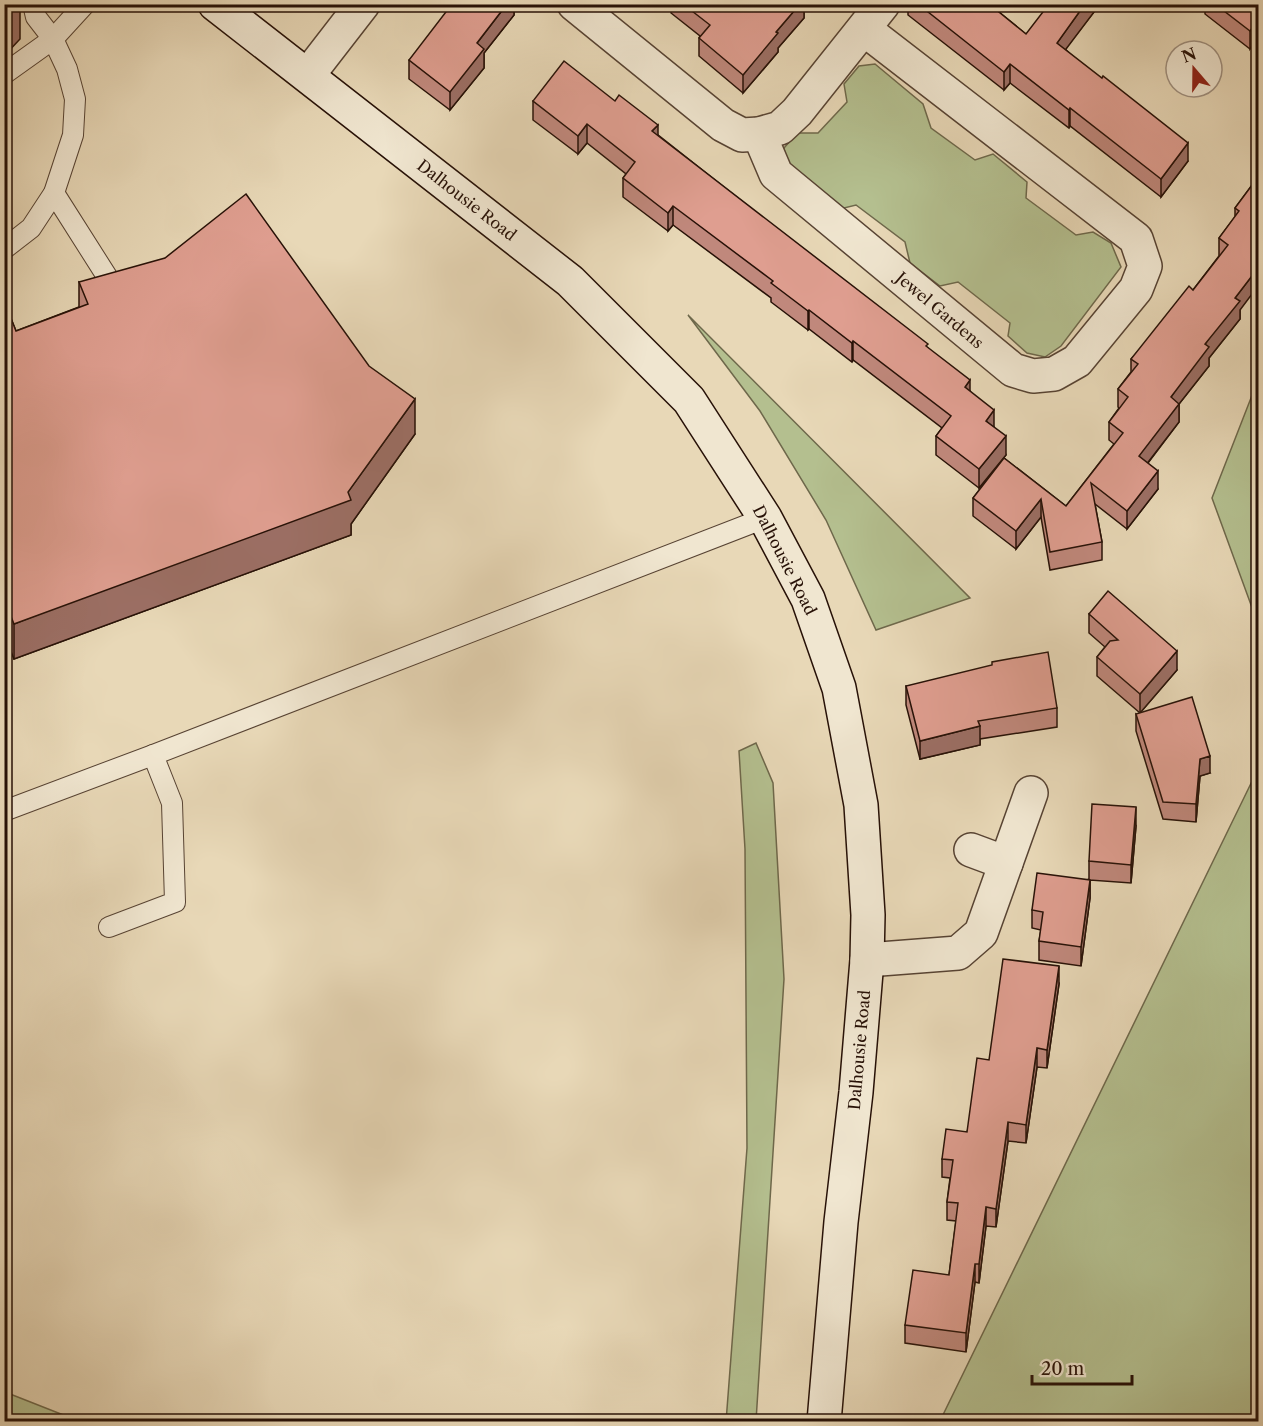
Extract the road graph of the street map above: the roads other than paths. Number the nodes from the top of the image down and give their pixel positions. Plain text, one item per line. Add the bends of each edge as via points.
1 (33, 4) edge
2 (85, 4) edge
3 (215, 4) edge
4 (363, 4) edge
5 (574, 4) edge
6 (873, 17) edge
7 (53, 39) junction
8 (4, 74) edge
9 (308, 75) junction
10 (759, 134) junction
11 (54, 193) junction
12 (4, 249) edge
13 (113, 286) edge
14 (765, 518) junction
15 (153, 755) junction
16 (1030, 793) dead end
17 (4, 811) edge
18 (971, 850) dead end
19 (1006, 863) junction
20 (109, 927) dead end
21 (867, 960) junction
22 (824, 1422) edge

1 - 7 lane via 36,17
2 - 7 lane
3 - 9 street, Dalhousie Road
4 - 9 street
5 - 10 street via 723,125 742,135
6 - 10 street via 797,112 780,128
6 - 10 street, Jewel Gardens via 1136,239 1145,266 1136,289 1077,361 1054,374 1033,376 1013,370 776,174
7 - 8 lane
7 - 11 lane via 75,99 73,135
9 - 14 street, Dalhousie Road via 570,281 689,400
11 - 12 lane via 31,228
11 - 13 lane
14 - 15 lane
14 - 21 street, Dalhousie Road via 808,599 839,688 861,805
15 - 17 lane
15 - 20 lane via 172,803 176,902
16 - 19 street
18 - 19 street
19 - 21 street via 981,933 958,953
21 - 22 street, Dalhousie Road

